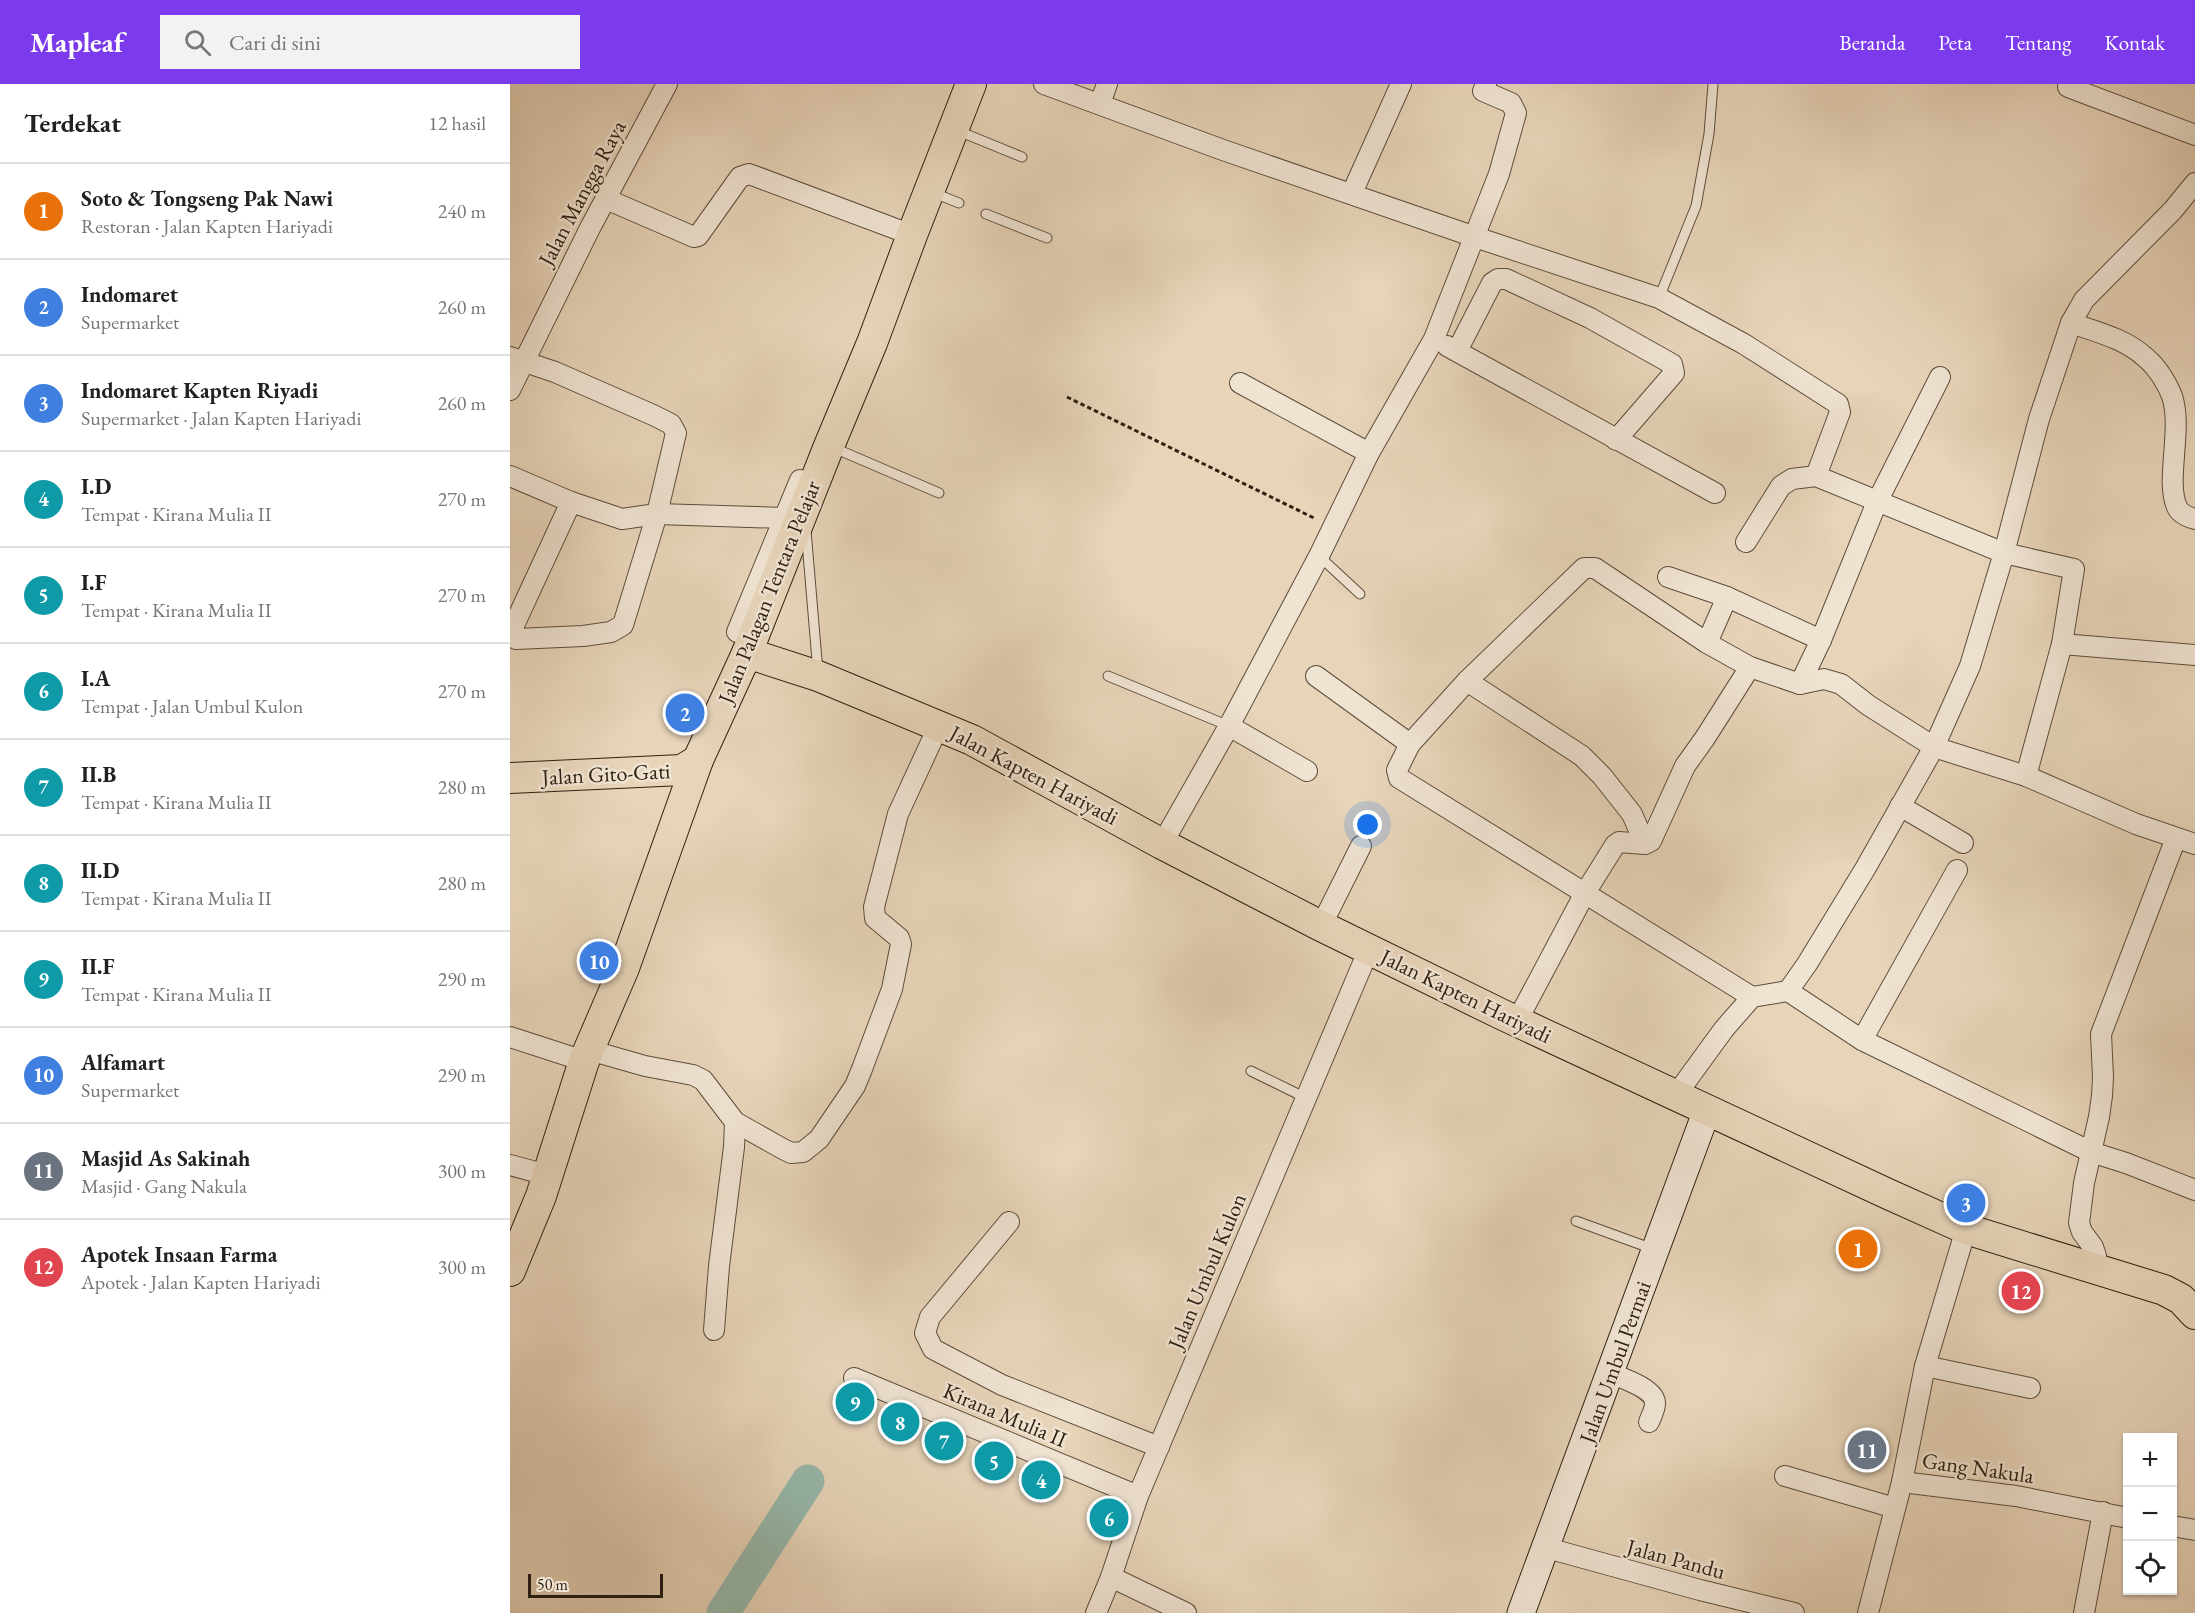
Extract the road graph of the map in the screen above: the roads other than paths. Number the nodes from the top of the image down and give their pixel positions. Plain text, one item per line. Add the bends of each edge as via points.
1 (667, 84) edge
2 (971, 84) edge
3 (1044, 84) edge
4 (1107, 84) edge
5 (1401, 84) edge
6 (1713, 84) edge
7 (1479, 86) edge
8 (2068, 87) dead end
9 (1100, 104) junction
10 (954, 129) junction
11 (2195, 135) edge
12 (1022, 157) dead end
13 (2195, 183) edge
14 (929, 190) junction
15 (1352, 194) junction
16 (606, 199) junction
17 (959, 203) dead end
18 (986, 214) dead end
19 (912, 235) junction
20 (1475, 237) junction
21 (1047, 238) dead end
22 (1659, 298) junction
23 (2071, 323) junction
24 (1434, 339) junction
25 (1457, 351) junction
26 (517, 360) edge
27 (1940, 377) dead end
28 (1240, 383) dead end
29 (510, 390) edge
30 (1616, 440) junction
31 (829, 446) junction
32 (1370, 453) junction
33 (510, 476) edge
34 (1816, 476) junction
35 (939, 493) dead end
36 (1715, 493) dead end
37 (572, 502) junction
38 (1877, 502) junction
39 (657, 513) junction
40 (794, 514) junction
41 (2195, 519) edge
42 (1746, 542) dead end
43 (2004, 553) junction
44 (1319, 556) junction
45 (1668, 577) dead end
46 (1360, 594) dead end
47 (1727, 597) junction
48 (1821, 640) junction
49 (742, 643) junction
50 (1707, 643) junction
51 (2062, 644) junction
52 (2195, 655) edge
53 (1750, 667) junction
54 (818, 676) junction
55 (1108, 676) dead end
56 (1316, 676) dead end
57 (1467, 681) junction
58 (1800, 684) junction
59 (939, 725) junction
60 (1228, 726) junction
61 (1410, 744) junction
62 (1934, 747) junction
63 (698, 760) junction
64 (1307, 771) dead end
65 (2026, 776) junction
66 (510, 778) edge
67 (1899, 806) junction
68 (2176, 838) junction
69 (1162, 843) junction
70 (1963, 843) dead end
71 (1645, 844) junction
72 (2195, 844) edge
73 (1361, 846) dead end
74 (1957, 870) dead end
75 (1585, 893) junction
76 (1321, 926) junction
77 (1369, 950) junction
78 (1788, 991) junction
79 (1752, 998) junction
80 (1517, 1021) junction
81 (510, 1037) edge
82 (1862, 1040) junction
83 (587, 1056) junction
84 (1251, 1071) dead end
85 (1676, 1095) junction
86 (1306, 1098) junction
87 (1707, 1110) junction
88 (735, 1122) junction
89 (2091, 1152) junction
90 (510, 1165) edge
91 (548, 1175) junction
92 (2195, 1190) edge
93 (1576, 1221) dead end
94 (1009, 1222) dead end
95 (1966, 1229) junction
96 (1656, 1250) junction
97 (2095, 1269) junction
98 (510, 1271) edge
99 (2195, 1314) edge
100 (714, 1330) dead end
101 (1925, 1366) junction
102 (1610, 1373) junction
103 (854, 1378) dead end
104 (2030, 1388) dead end
105 (1649, 1422) dead end
106 (1159, 1447) junction
107 (1785, 1476) dead end
108 (1902, 1482) junction
109 (1138, 1496) junction
110 (1895, 1508) junction
111 (2103, 1512) junction
112 (2123, 1517) edge
113 (2177, 1527) edge
114 (2195, 1530) edge
115 (1546, 1548) junction
116 (1111, 1577) junction
117 (1096, 1613) edge
118 (1186, 1613) edge
119 (1521, 1613) edge
120 (1794, 1613) edge
121 (1868, 1613) edge
122 (2084, 1613) edge

1 - 16 street, Jalan Mangga Raya
2 - 10 main road, Jalan Palagan Tentara Pelajar
3 - 9 street
4 - 9 street
5 - 15 street
6 - 22 lane via 1696,206
7 - 20 street via 1511,103 1516,113 1499,174
8 - 11 street
9 - 15 street
10 - 12 lane
10 - 14 main road, Jalan Palagan Tentara Pelajar
13 - 23 street via 2084,300
14 - 17 lane
14 - 19 main road, Jalan Palagan Tentara Pelajar
15 - 20 street
16 - 19 street via 694,237 740,177 748,174
16 - 26 street, Jalan Mangga Raya
18 - 21 lane
19 - 31 main road, Jalan Palagan Tentara Pelajar
20 - 22 street
20 - 24 street
22 - 34 street via 1744,344 1838,404 1839,412
23 - 41 street via 2118,339 2146,357 2160,374 2172,397 2176,507
23 - 43 street via 2039,419
24 - 25 street
24 - 32 street
25 - 30 street
25 - 30 street via 1492,283 1506,279 1590,318 1672,364 1674,373
26 - 29 street, Jalan Mangga Raya
26 - 39 street via 555,372 671,424 676,433
27 - 38 street
28 - 32 street
30 - 36 street
31 - 35 lane
31 - 40 main road, Jalan Palagan Tentara Pelajar
32 - 44 street
33 - 37 street
34 - 38 street
34 - 42 street via 1792,479 1781,486
37 - 39 street via 622,519
37 - 39 street via 510,634 516,639 583,636 611,632 623,625
38 - 43 street
38 - 48 street
39 - 40 street
40 - 49 main road, Jalan Palagan Tentara Pelajar
40 - 54 lane via 808,540
43 - 51 street via 2074,569
43 - 62 street via 1970,666
44 - 46 lane
44 - 60 street
45 - 47 street
47 - 48 street
47 - 50 street
48 - 58 street
49 - 54 main road, Jalan Kapten Hariyadi
49 - 63 main road, Jalan Palagan Tentara Pelajar
50 - 53 street
50 - 57 street via 1589,567
51 - 52 street
51 - 65 street
53 - 58 street
53 - 71 street via 1685,766 1651,841
54 - 59 main road, Jalan Kapten Hariyadi
55 - 60 lane
56 - 61 street
57 - 61 street
57 - 71 street via 1582,756 1632,814
58 - 62 street via 1824,679 1841,684
59 - 69 main road, Jalan Kapten Hariyadi
59 - 88 street via 898,814 874,907 875,918 901,944 892,989 855,1086 819,1139 802,1152 783,1149
60 - 64 street
60 - 69 street
61 - 75 street via 1397,770 1399,778
62 - 65 street
62 - 67 street
63 - 66 main road, Jalan Gito-Gati via 682,770
63 - 83 main road, Jalan Palagan Tentara Pelajar via 624,968
65 - 68 street
67 - 70 street
67 - 78 street
68 - 72 street
68 - 89 street via 2101,1034 2102,1096
69 - 76 main road, Jalan Kapten Hariyadi
71 - 75 street via 1619,842
73 - 76 street
74 - 82 street
75 - 79 street
75 - 80 street
76 - 77 main road, Jalan Kapten Hariyadi
77 - 80 main road, Jalan Kapten Hariyadi
77 - 86 street, Jalan Umbul Kulon
78 - 79 street
78 - 82 street
79 - 85 street
80 - 85 main road, Jalan Kapten Hariyadi
81 - 83 street
82 - 89 street
83 - 88 street via 693,1075 703,1080
83 - 91 main road, Jalan Palagan Tentara Pelajar
84 - 86 lane
85 - 87 main road, Jalan Kapten Hariyadi
86 - 106 street, Jalan Umbul Kulon
87 - 95 main road, Jalan Kapten Hariyadi
87 - 96 main road, Jalan Umbul Permai
88 - 100 street
89 - 92 street
89 - 97 street via 2079,1223 2093,1247
90 - 91 street
91 - 98 main road, Jalan Palagan Tentara Pelajar
93 - 96 lane
94 - 106 street via 930,1317 925,1333 933,1349 1002,1385
95 - 97 main road, Jalan Kapten Hariyadi
95 - 101 street, Gang Nakula
96 - 102 main road, Jalan Umbul Permai
97 - 99 main road, Jalan Kapten Hariyadi via 2164,1290 2181,1299
101 - 104 street
101 - 108 street, Gang Nakula
102 - 105 street via 1654,1397 1656,1405
102 - 115 main road, Jalan Umbul Permai
103 - 109 street, Kirana Mulia II
106 - 109 street, Jalan Umbul Kulon
107 - 110 street
108 - 110 street
108 - 111 street, Gang Nakula
109 - 116 street, Jalan Umbul Kulon
110 - 121 street
111 - 112 street, Gang Nakula
111 - 122 street
113 - 114 street
115 - 119 main road, Jalan Umbul Permai
115 - 120 street, Jalan Pandu
116 - 117 street, Jalan Umbul Kulon
116 - 118 street

